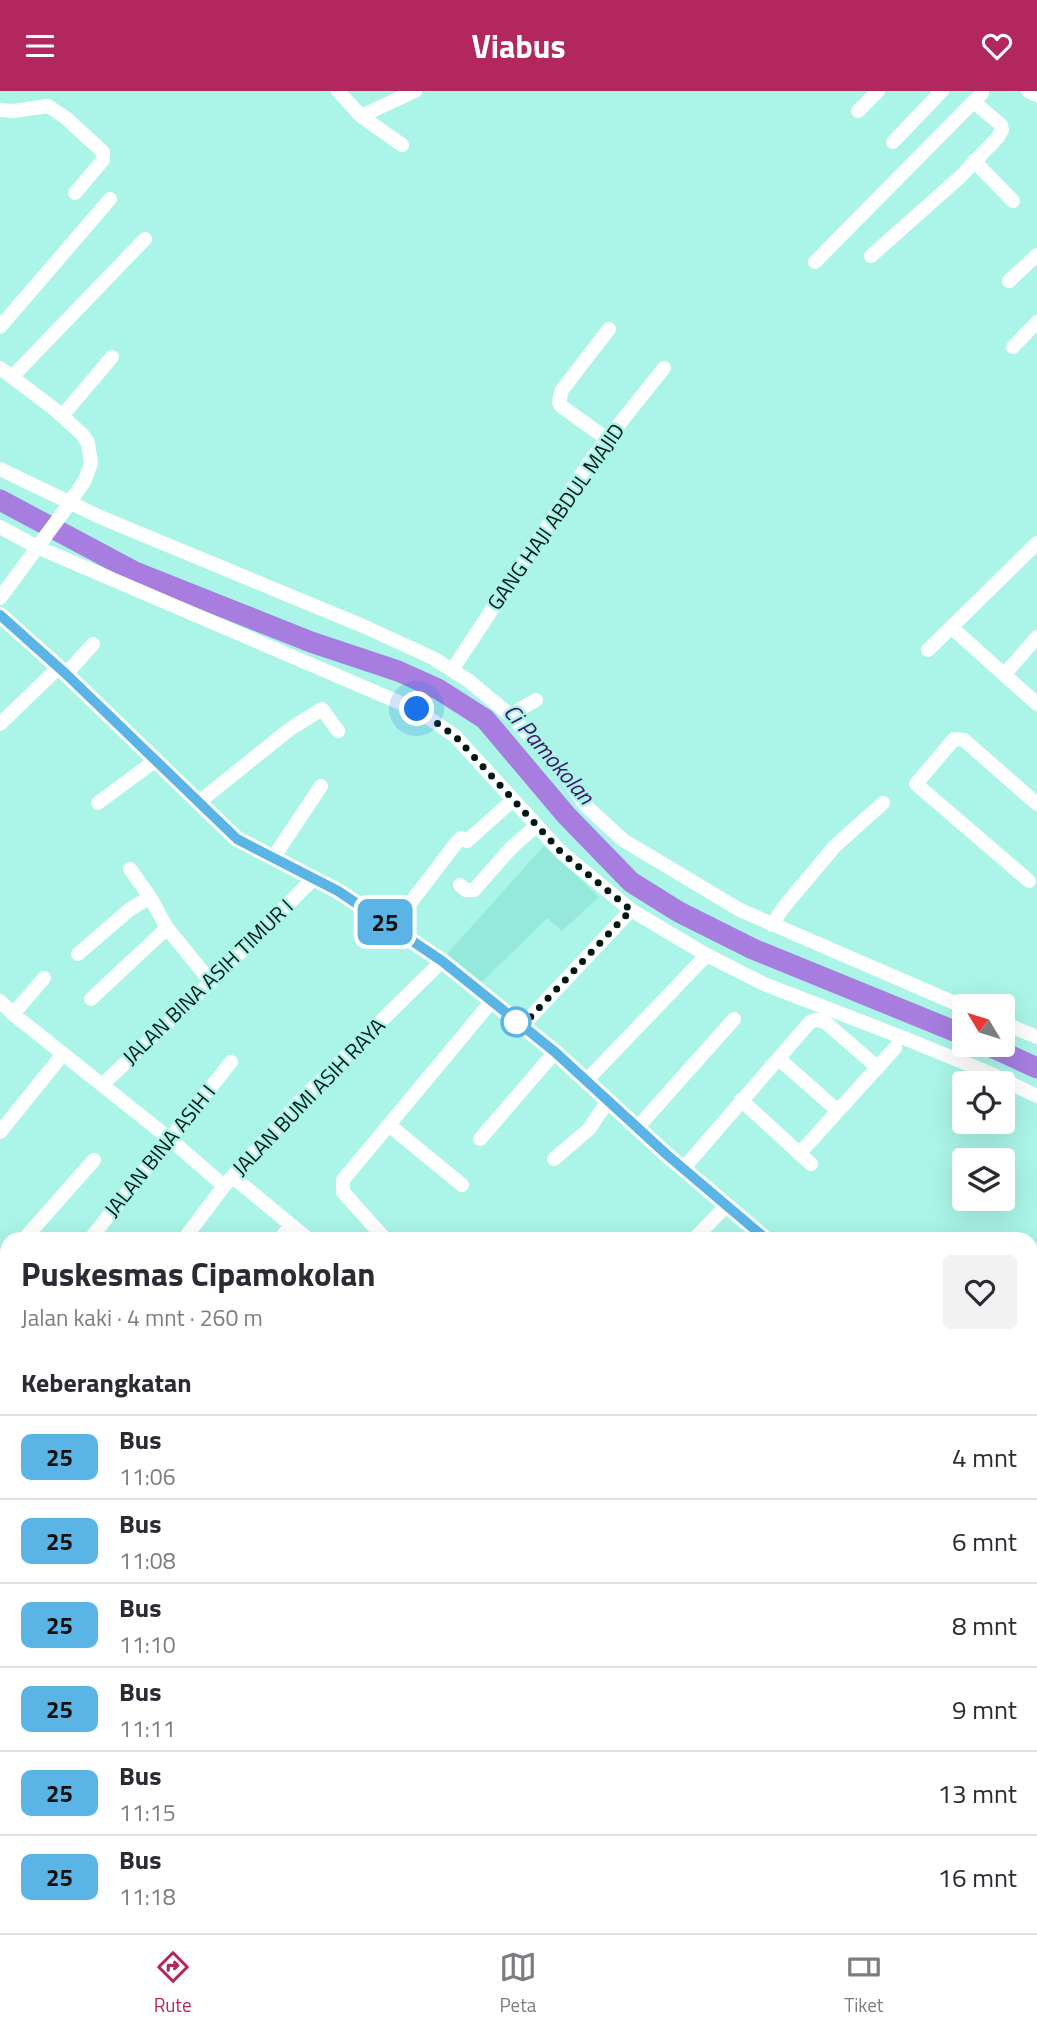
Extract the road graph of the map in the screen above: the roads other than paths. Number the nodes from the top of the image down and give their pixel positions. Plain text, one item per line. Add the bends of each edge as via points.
1 (338, 91) edge
2 (415, 91) edge
3 (878, 91) edge
4 (942, 91) edge
5 (1028, 91) edge
6 (982, 94) edge
7 (1037, 95) edge
8 (0, 110) edge
9 (858, 111) dead end
10 (361, 115) junction
11 (893, 142) dead end
12 (402, 145) dead end
13 (974, 162) junction
14 (75, 193) dead end
15 (110, 199) dead end
16 (1013, 201) dead end
17 (145, 239) dead end
18 (1037, 255) edge
19 (871, 256) dead end
20 (815, 262) dead end
21 (1009, 281) dead end
22 (1037, 323) edge
23 (0, 327) edge
24 (608, 329) dead end
25 (1013, 347) dead end
26 (112, 357) dead end
27 (664, 368) dead end
28 (6, 372) edge
29 (62, 416) junction
30 (607, 439) junction
31 (0, 469) edge
32 (67, 507) junction
33 (0, 527) edge
34 (41, 542) junction
35 (1037, 543) edge
36 (0, 598) edge
37 (0, 615) edge
38 (951, 627) junction
39 (1037, 637) edge
40 (93, 644) dead end
41 (928, 650) dead end
42 (452, 670) junction
43 (62, 671) junction
44 (1004, 674) junction
45 (536, 700) dead end
46 (1037, 704) edge
47 (510, 715) junction
48 (0, 724) edge
49 (338, 731) dead end
50 (156, 760) junction
51 (321, 786) dead end
52 (513, 800) junction
53 (199, 802) junction
54 (97, 803) dead end
55 (883, 803) dead end
56 (1037, 804) edge
57 (535, 827) junction
58 (272, 858) junction
59 (130, 869) dead end
60 (314, 878) junction
61 (1029, 881) dead end
62 (460, 885) dead end
63 (150, 897) junction
64 (631, 910) junction
65 (772, 925) junction
66 (167, 927) junction
67 (391, 927) junction
68 (78, 954) dead end
69 (442, 961) junction
70 (701, 961) dead end
71 (44, 978) dead end
72 (211, 982) junction
73 (91, 999) dead end
74 (0, 1000) edge
75 (491, 1002) junction
76 (952, 1002) edge
77 (13, 1014) junction
78 (734, 1019) dead end
79 (522, 1026) junction
80 (1015, 1028) edge
81 (1037, 1037) edge
82 (895, 1048) dead end
83 (555, 1052) junction
84 (63, 1054) junction
85 (779, 1059) junction
86 (231, 1062) dead end
87 (878, 1068) junction
88 (586, 1081) junction
89 (102, 1085) junction
90 (1037, 1096) edge
91 (741, 1100) junction
92 (608, 1101) junction
93 (838, 1111) junction
94 (389, 1125) junction
95 (637, 1128) junction
96 (0, 1132) edge
97 (170, 1139) junction
98 (480, 1139) dead end
99 (799, 1154) junction
100 (554, 1159) dead end
101 (94, 1160) dead end
102 (811, 1164) dead end
103 (683, 1169) junction
104 (229, 1182) junction
105 (462, 1185) dead end
106 (726, 1206) junction
107 (291, 1225) junction
108 (30, 1232) edge
109 (96, 1232) edge
110 (190, 1232) edge
111 (286, 1232) edge
112 (300, 1232) edge
113 (379, 1232) edge
114 (701, 1232) edge
115 (758, 1232) edge

1 - 10 street
2 - 10 street
3 - 9 street
4 - 11 street
5 - 7 street
6 - 13 street via 1002,130
6 - 20 street
8 - 14 street via 48,106 103,152 103,160
10 - 12 street
13 - 16 street
13 - 19 street
15 - 23 street
17 - 28 street
18 - 21 street
22 - 25 street
24 - 30 street via 562,390 559,401
26 - 29 street
27 - 30 street, GANG HAJI ABDUL MAJID
28 - 29 street
29 - 32 street via 82,434 91,451 89,471
30 - 42 street, GANG HAJI ABDUL MAJID
31 - 32 street
32 - 34 street
32 - 42 street via 363,626
33 - 34 street
34 - 36 street
34 - 52 street via 417,709 455,736
35 - 38 street
37 - 43 street
38 - 41 street
38 - 44 street
39 - 44 street
40 - 43 street
42 - 47 street
43 - 48 street
43 - 50 street
44 - 46 street
45 - 47 street
47 - 65 street via 603,824 685,878
49 - 53 street via 322,709
50 - 53 street
50 - 54 street
51 - 58 street
52 - 57 street
52 - 67 street via 467,841 461,838 457,842
53 - 58 street via 237,839
55 - 65 street via 835,846
56 - 61 street via 964,740 954,739 916,784
57 - 62 street via 474,890
57 - 64 street
58 - 60 street
59 - 63 street
60 - 67 street
60 - 72 street, JALAN BINA ASIH TIMUR I
63 - 66 street
63 - 68 street
64 - 79 street
64 - 90 street via 764,984
65 - 76 street
66 - 72 street
66 - 73 street
67 - 69 street
69 - 75 street
69 - 104 street, JALAN BUMI ASIH RAYA via 299,1102
70 - 88 street
71 - 77 street
72 - 89 street, JALAN BINA ASIH TIMUR I
74 - 77 street
75 - 79 street
75 - 94 street
77 - 84 street
78 - 95 street
79 - 83 street
80 - 81 street
82 - 87 street
83 - 88 street
83 - 98 street
84 - 89 street
84 - 96 street
85 - 87 street via 804,1027 819,1020
85 - 91 street
85 - 93 street
86 - 97 street, JALAN BINA ASIH I
87 - 93 street
88 - 92 street
89 - 97 street
91 - 99 street
91 - 103 street
92 - 95 street
92 - 100 street via 589,1129
93 - 99 street
94 - 105 street
94 - 113 street via 343,1181 343,1192
95 - 103 street
97 - 104 street
97 - 109 street, JALAN BINA ASIH I
99 - 102 street
101 - 108 street
103 - 106 street
104 - 107 street
104 - 110 street, JALAN BUMI ASIH RAYA
106 - 114 street
106 - 115 street
107 - 111 street
107 - 112 street

